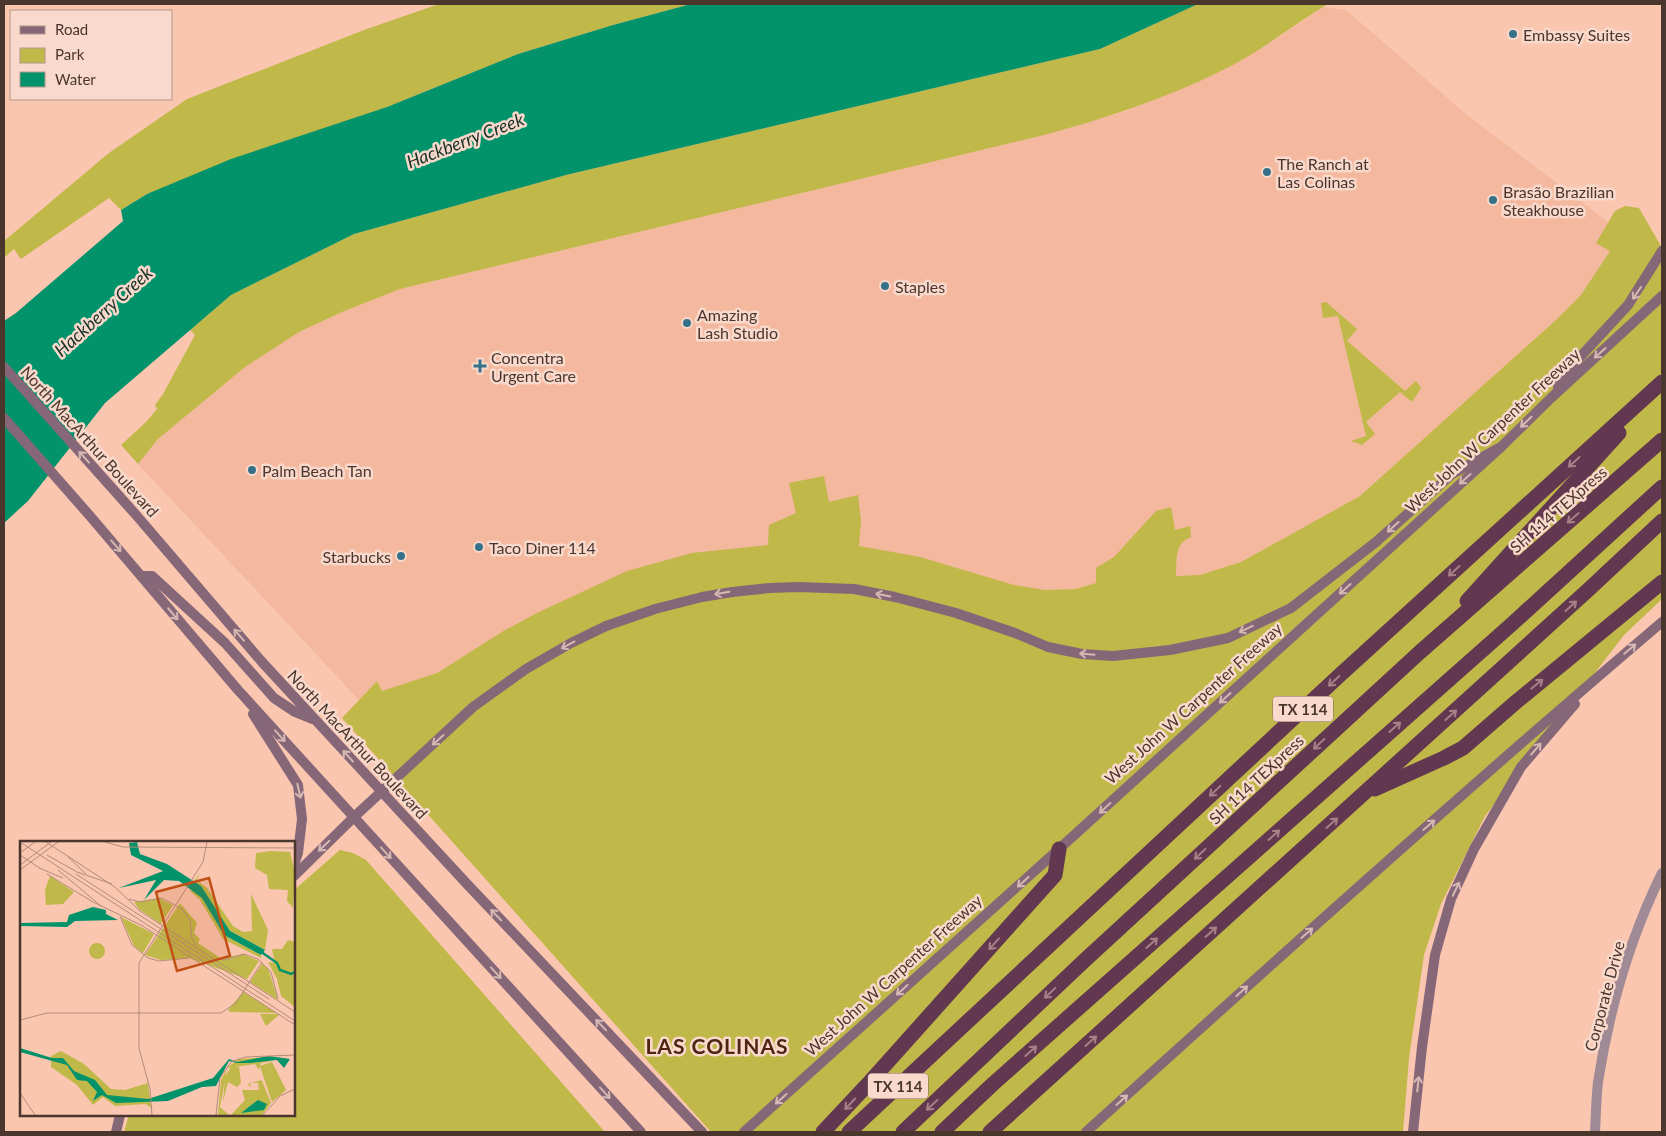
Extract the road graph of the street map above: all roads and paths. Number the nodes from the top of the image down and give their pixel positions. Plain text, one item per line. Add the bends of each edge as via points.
1 (1662, 251) edge
2 (1662, 296) edge
3 (4, 367) edge
4 (1662, 384) edge
5 (1551, 398) junction
6 (4, 418) edge
7 (1662, 440) edge
8 (1501, 447) junction
9 (1662, 487) edge
10 (1662, 520) edge
11 (142, 576) junction
12 (1662, 582) edge
13 (1662, 622) edge
14 (1420, 652) junction
15 (1598, 677) junction
16 (238, 690) junction
17 (316, 721) junction
18 (382, 792) junction
19 (1363, 795) junction
20 (354, 817) junction
21 (1060, 849) junction
22 (295, 862) edge
23 (1662, 874) edge
24 (295, 875) edge
25 (120, 1116) edge
26 (116, 1132) edge
27 (641, 1132) edge
28 (702, 1132) edge
29 (744, 1132) edge
30 (823, 1132) edge
31 (849, 1132) edge
32 (902, 1132) edge
33 (942, 1132) edge
34 (990, 1132) edge
35 (1086, 1132) edge
36 (1413, 1132) edge
37 (1595, 1132) edge

1 -> 5 main road via 1628,305 1570,369
2 -> 5 main road, West John W Carpenter Freeway
17 -> 3 main road, North MacArthur Boulevard
4 - 14 highway
4 -> 31 highway, TX 114 via 1341,674
5 -> 8 main road, West John W Carpenter Freeway
6 -> 11 main road
7 -> 14 highway, SH 114 TEXpress
8 -> 18 main road via 1452,474 1376,542 1291,608 1228,638 1170,650 1113,656 1082,654 1048,647 956,613 854,589 788,587 702,597 606,626 526,669 474,707
8 -> 21 main road, West John W Carpenter Freeway
33 -> 9 highway
19 -> 10 highway
11 -> 16 main road
11 - 17 main road via 152,576 225,643 274,698
19 -> 12 highway via 1463,748
15 -> 13 main road
14 -> 32 highway, SH 114 TEXpress
35 -> 15 main road
36 -> 15 main road via 1435,955 1451,898 1474,849 1521,767
16 -> 20 main road
16 -> 22 main road via 298,785 301,833
18 -> 17 main road, North MacArthur Boulevard
18 - 20 main road
28 -> 18 main road, North MacArthur Boulevard
34 -> 19 highway
20 -> 24 main road
20 -> 27 main road
21 -> 29 main road, West John W Carpenter Freeway
21 -> 30 highway via 1055,875
23 - 37 street, Corporate Drive via 1639,925 1608,1030 1598,1084
25 - 26 main road

